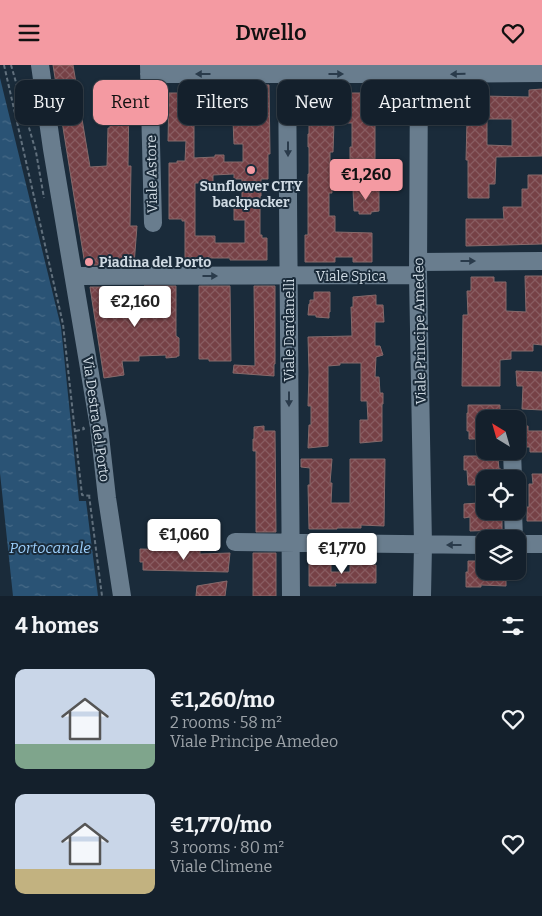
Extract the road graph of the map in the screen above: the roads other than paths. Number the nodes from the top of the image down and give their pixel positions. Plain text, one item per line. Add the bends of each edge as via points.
1 (40, 65) edge
2 (149, 69) edge
3 (287, 69) edge
4 (419, 70) edge
5 (542, 73) edge
6 (153, 223) dead end
7 (542, 261) edge
8 (418, 268) junction
9 (74, 276) junction
10 (289, 276) junction
11 (235, 542) dead end
12 (290, 543) junction
13 (423, 545) junction
14 (476, 545) edge
15 (526, 545) edge
16 (542, 545) edge
17 (122, 596) edge
18 (291, 596) edge
19 (422, 596) edge

1 - 9 street, Via Destra del Porto
3 -> 2 street
2 - 6 street, Viale Astore
3 -> 4 street
3 -> 10 street, Viale Dardanelli
5 -> 4 street
4 - 8 street, Viale Principe Amedeo
8 -> 7 street, Viale Spica
8 - 10 street, Viale Spica
8 - 13 street, Viale Principe Amedeo
9 -> 10 street, Viale Spica
9 - 17 street, Via Destra del Porto
10 -> 12 street, Viale Dardanelli
11 - 12 street
12 - 13 street
12 - 18 street, Viale Dardanelli
14 -> 13 street
13 - 19 street, Viale Principe Amedeo
15 - 16 street

